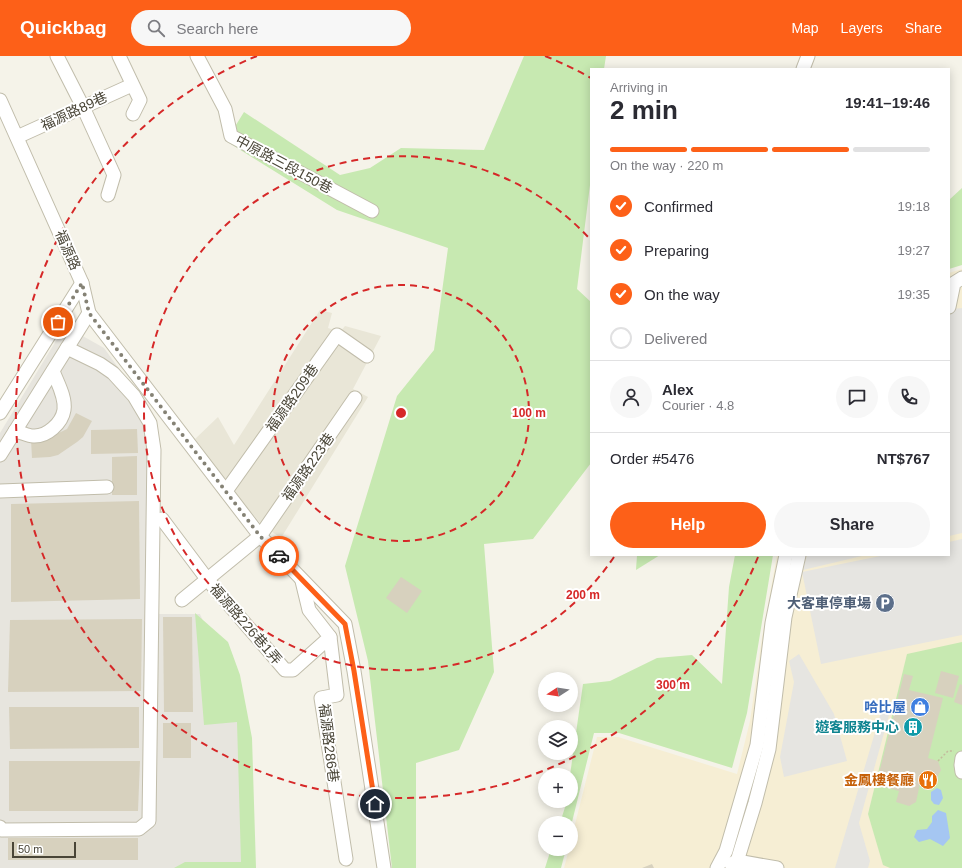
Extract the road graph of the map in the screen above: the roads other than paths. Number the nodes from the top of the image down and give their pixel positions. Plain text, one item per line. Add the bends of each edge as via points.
1 (57, 56) edge
2 (119, 56) edge
3 (197, 56) edge
4 (808, 56) edge
5 (803, 68) edge
6 (132, 85) junction
7 (0, 100) edge
8 (83, 107) junction
9 (132, 114) dead end
10 (17, 138) junction
11 (108, 195) dead end
12 (372, 211) dead end
13 (962, 278) edge
14 (82, 283) junction
15 (950, 304) edge
16 (89, 313) junction
17 (67, 348) junction
18 (368, 356) dead end
19 (52, 371) junction
20 (355, 398) dead end
21 (0, 413) edge
22 (15, 431) junction
23 (0, 455) edge
24 (107, 486) dead end
25 (0, 491) edge
26 (226, 491) junction
27 (162, 519) dead end
28 (260, 536) junction
29 (786, 556) edge
30 (799, 556) edge
31 (207, 579) junction
32 (302, 580) junction
33 (182, 600) dead end
34 (330, 638) junction
35 (959, 755) edge
36 (962, 772) edge
37 (0, 827) edge
38 (346, 859) dead end
39 (737, 866) edge
40 (384, 868) edge
41 (717, 868) edge
42 (722, 868) edge
43 (777, 868) edge

1 - 8 street
2 - 6 street
3 - 12 street, 中原路三段150巷 via 226,109 230,136
4 - 5 street
6 - 8 street, 福源路89巷
6 - 9 street via 140,100
7 - 10 street, 福源路
8 - 10 street, 福源路89巷
8 - 11 street via 114,175
10 - 14 street, 福源路
13 - 15 street via 954,282
14 - 16 street, 福源路
14 - 21 street
16 - 17 street
16 - 26 street, 福源路
17 - 19 street
17 - 37 street via 113,372 134,396 150,423 154,450 150,821 139,829 2,830
18 - 26 street, 福源路209巷 via 337,335
19 - 22 street
19 - 22 street via 62,391 64,410 59,423 48,432 34,436
20 - 28 street, 福源路223巷
22 - 23 street
24 - 25 street
26 - 28 street, 福源路
27 - 31 street, 福源路226巷1弄
28 - 31 street, 福源路223巷
28 - 32 street, 福源路
29 - 41 street via 772,623 757,745 726,851
30 - 39 street via 785,617 769,749
31 - 33 street, 福源路223巷
31 - 34 street, 福源路226巷1弄 via 285,670 293,670
32 - 34 street via 309,610
32 - 40 street, 福源路 via 345,624
34 - 38 street, 福源路286巷 via 337,695 321,698
35 - 36 street
39 - 42 street
39 - 43 street

